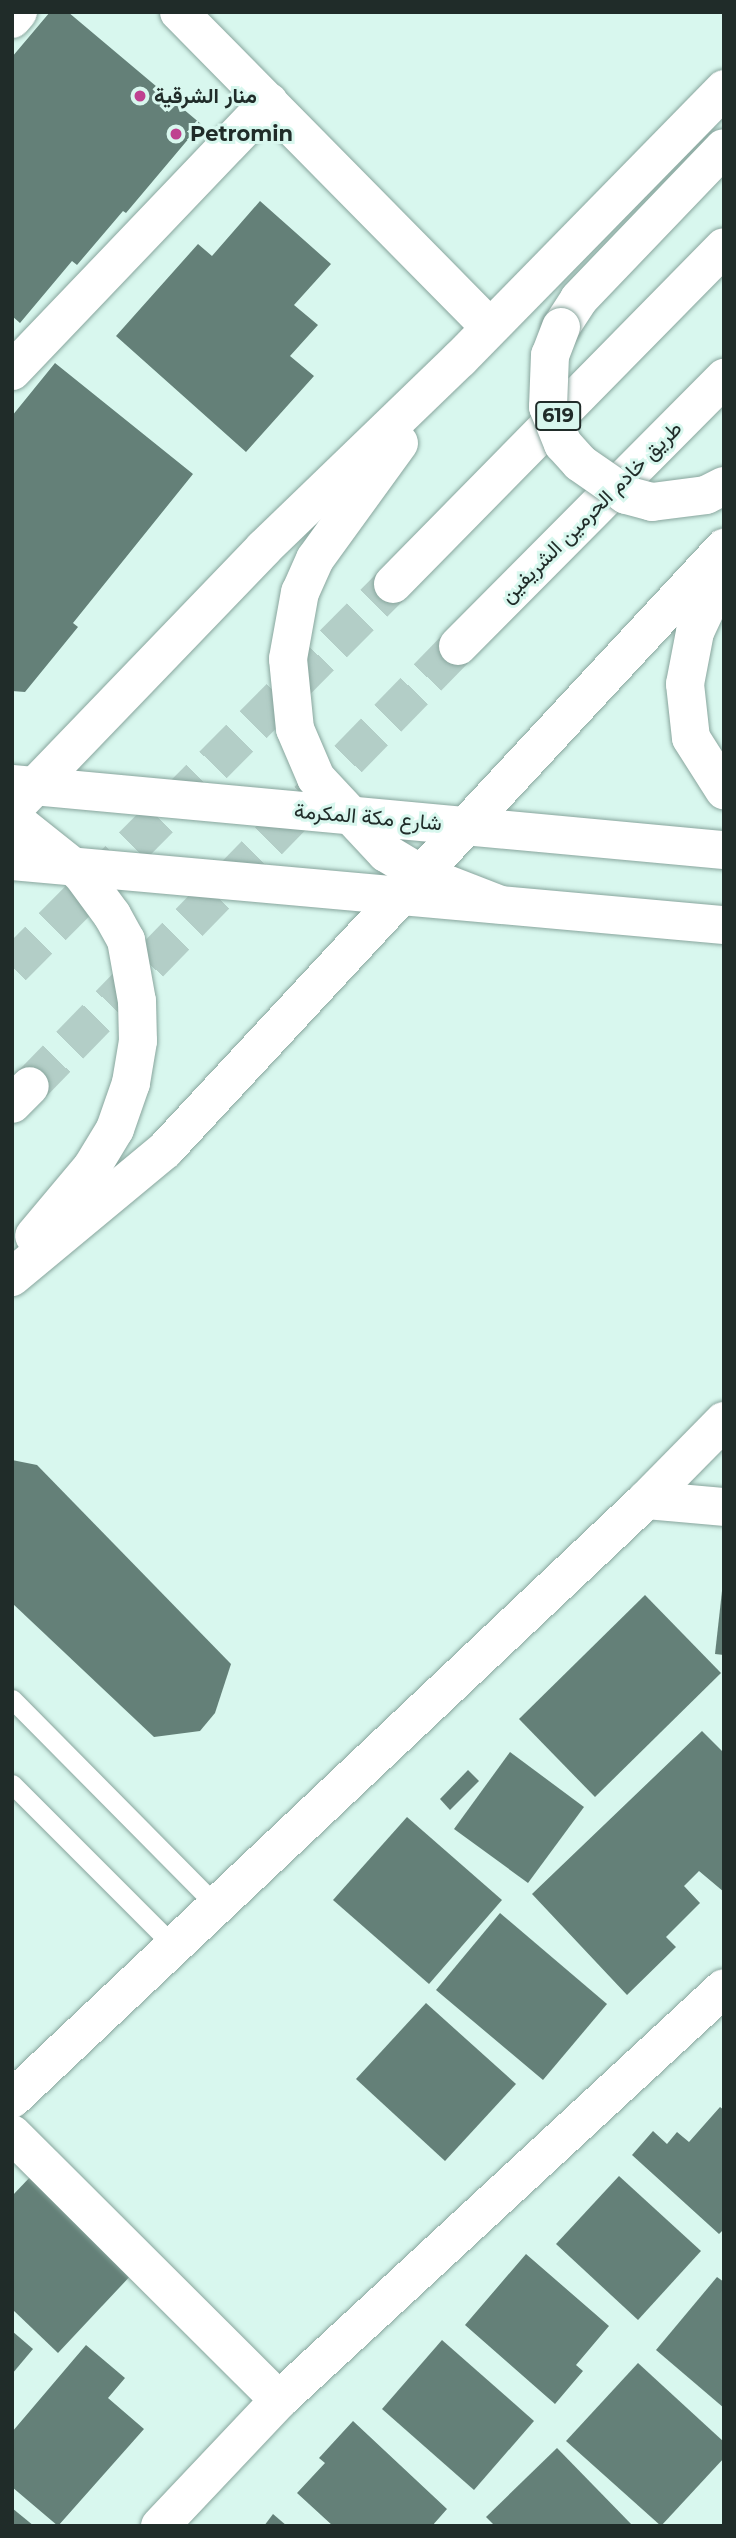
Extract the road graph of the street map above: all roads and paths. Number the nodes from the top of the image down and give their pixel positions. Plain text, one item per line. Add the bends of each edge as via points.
1 (18, 12) edge
2 (179, 12) edge
3 (12, 19) edge
4 (724, 89) edge
5 (268, 102) junction
6 (724, 148) edge
7 (724, 247) edge
8 (489, 326) junction
9 (460, 359) junction
10 (12, 370) edge
11 (724, 378) edge
12 (724, 486) edge
13 (724, 548) edge
14 (724, 570) edge
15 (393, 584) tunnel mouth
16 (458, 646) tunnel mouth
17 (724, 790) edge
18 (20, 794) edge
19 (346, 815) junction
20 (12, 818) edge
21 (466, 827) junction
22 (724, 850) edge
23 (12, 860) edge
24 (73, 866) junction
25 (411, 885) junction
26 (724, 925) edge
27 (12, 1261) edge
28 (12, 1277) edge
29 (724, 1421) edge
30 (646, 1500) junction
31 (724, 1507) edge
32 (12, 1699) edge
33 (12, 1784) edge
34 (217, 1906) junction
35 (174, 1946) junction
36 (724, 1988) edge
37 (12, 2099) edge
38 (12, 2134) edge
39 (279, 2400) junction
40 (160, 2526) edge

1 - 3 main road
2 - 5 main road
4 - 8 main road
5 - 8 main road
5 - 10 main road
6 - 12 main road, bridge via 579,299 550,355 548,407 563,444 580,463 626,495 652,502 679,501
7 - 15 main road, 619
8 - 9 main road
9 - 18 main road
9 - 19 main road via 315,559 291,625 288,659 295,729 316,778
11 - 16 main road, طريق خادم الحرمين الشريفين
13 - 21 main road
14 - 17 main road via 695,632 685,684 691,738
18 - 19 main road, شارع مكة المكرمة
19 - 21 main road, شارع مكة المكرمة
19 - 25 main road
20 - 24 main road
21 - 22 main road, شارع مكة المكرمة
21 - 25 main road
23 - 24 main road
24 - 25 main road
24 - 27 main road via 96,891 126,940 134,970 138,1041 131,1083 115,1129 92,1167
25 - 26 main road via 498,904
25 - 28 main road via 165,1150
29 - 30 main road
30 - 31 main road
30 - 34 main road
32 - 34 lane
33 - 35 lane
34 - 35 main road
35 - 37 main road
36 - 39 main road
38 - 39 main road
39 - 40 main road

